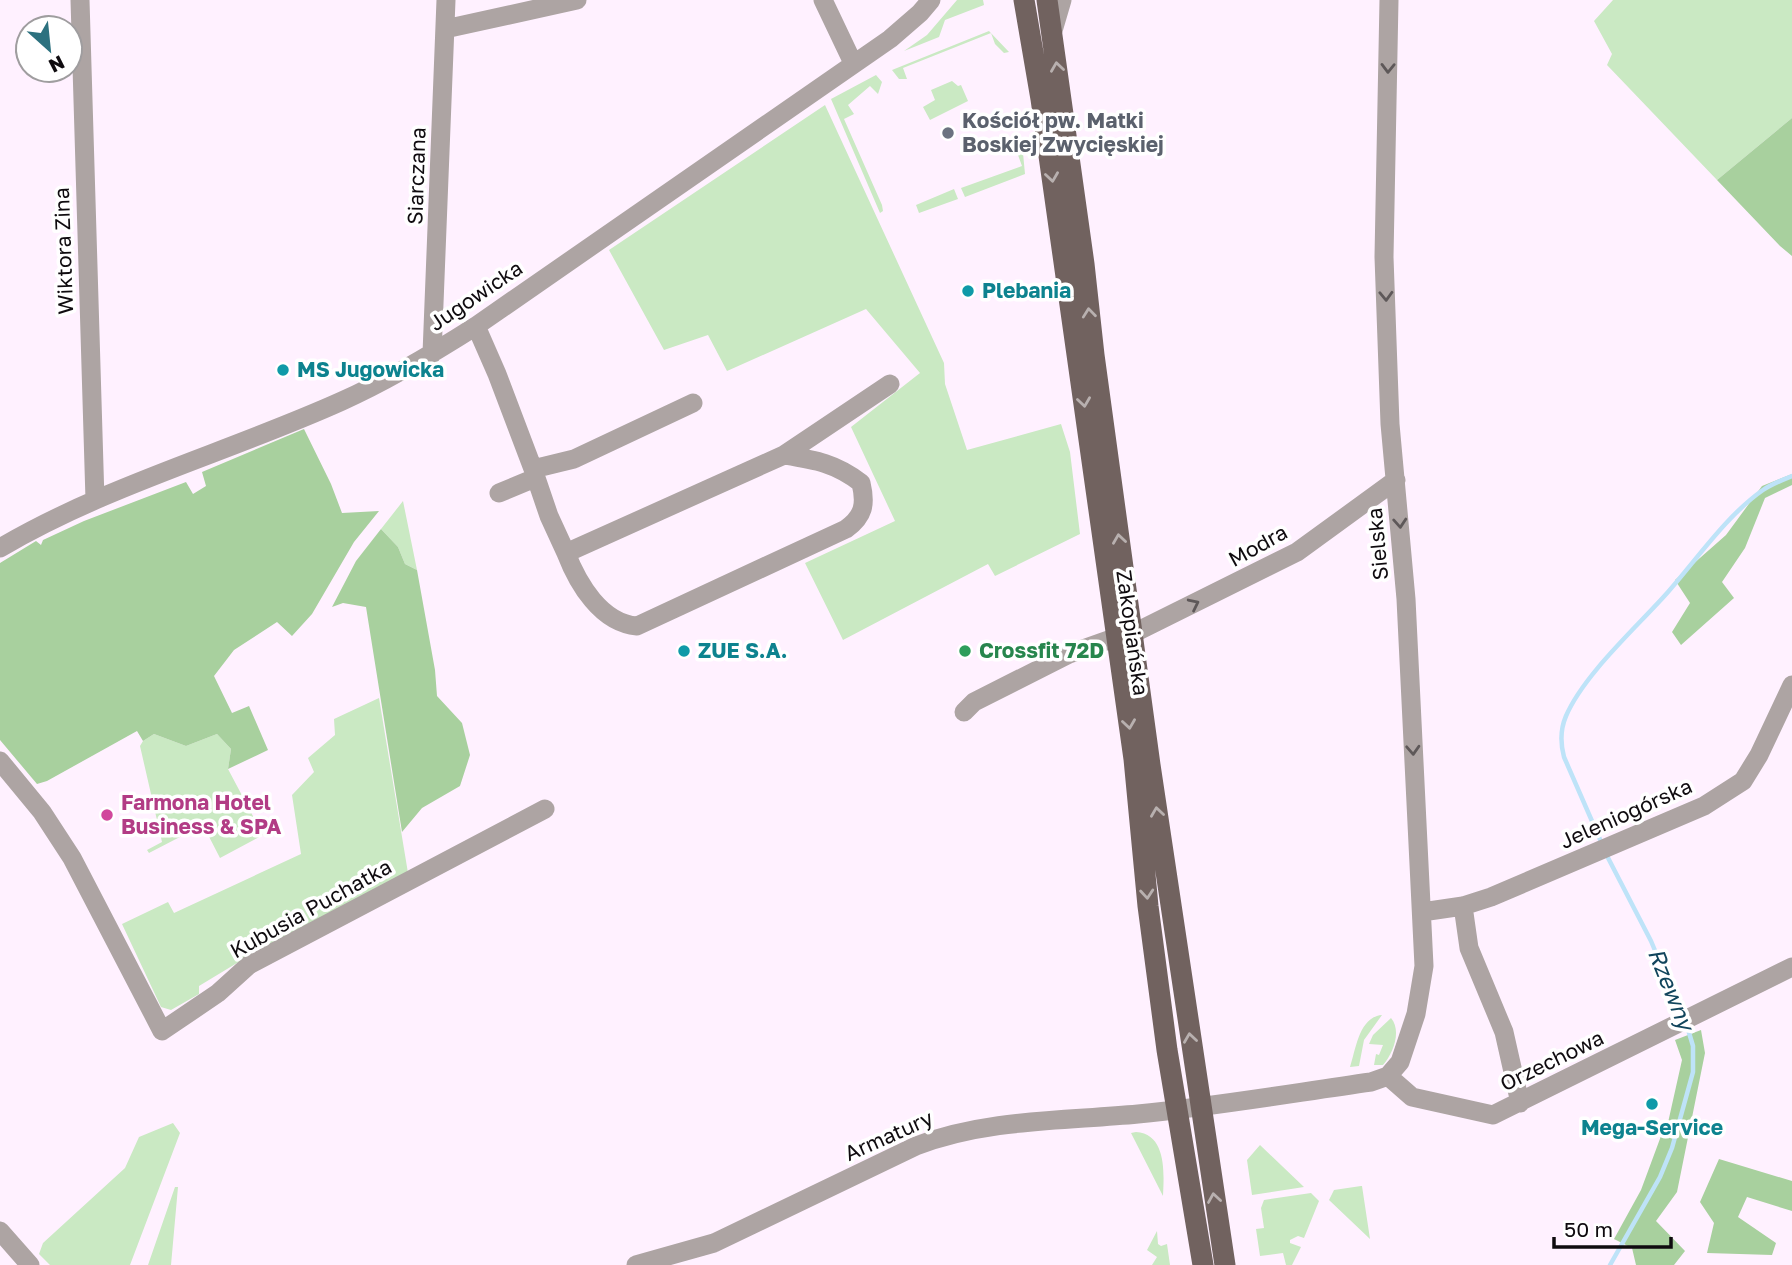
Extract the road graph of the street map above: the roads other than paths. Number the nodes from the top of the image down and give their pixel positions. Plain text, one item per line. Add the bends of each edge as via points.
1 (80, 0) edge
2 (446, 0) edge
3 (577, 0) edge
4 (823, 0) edge
5 (931, 0) edge
6 (1046, 0) edge
7 (1062, 0) edge
8 (1389, 0) edge
9 (1023, 3) edge
10 (445, 29) junction
11 (1052, 34) junction
12 (853, 63) junction
13 (476, 326) junction
14 (432, 354) junction
15 (890, 384) dead end
16 (693, 403) dead end
17 (784, 455) junction
18 (534, 473) junction
19 (1396, 480) junction
20 (499, 493) dead end
21 (95, 500) junction
22 (0, 548) edge
23 (566, 553) junction
24 (1124, 635) junction
25 (1792, 685) edge
26 (964, 712) dead end
27 (0, 761) edge
28 (545, 809) dead end
29 (1463, 906) junction
30 (1422, 912) junction
31 (1792, 967) edge
32 (1388, 1076) junction
33 (1520, 1103) junction
34 (1200, 1105) junction
35 (1177, 1110) junction
36 (0, 1231) edge
37 (30, 1265) edge
38 (636, 1265) edge
39 (1203, 1265) edge
40 (1225, 1265) edge

1 - 21 street, Wiktora Zina
2 - 10 street, Siarczana
3 - 10 street
4 - 12 street
5 - 12 street, Jugowicka via 906,27
6 - 11 main road, Zakopiańska
7 - 11 street
8 -> 19 street, Sielska via 1384,257
9 -> 24 main road, Zakopiańska
10 - 14 street, Siarczana
24 -> 11 main road, Zakopiańska
12 - 13 street, Jugowicka
13 - 14 street, Jugowicka
13 - 18 street
14 - 21 street, Jugowicka via 338,403
15 - 17 street
16 - 18 street
17 - 23 street
17 - 23 street via 821,461 861,483 864,505 858,520 637,626 623,625 593,600
18 - 20 street
18 - 23 street
24 -> 19 street, Modra via 1297,552
19 -> 30 street, Sielska
21 - 22 street, Jugowicka
24 - 26 street, Zakopiańska via 1058,659 974,702
34 -> 24 main road, Zakopiańska
24 -> 35 main road, Zakopiańska via 1149,906
25 - 29 street, Jeleniogórska via 1743,781 1704,806
27 - 28 street, Kubusia Puchatka via 72,858 162,1031 218,993 249,965
29 - 30 street, Jeleniogórska
29 - 33 street via 1469,948 1504,1032
30 - 32 street, Sielska via 1423,975 1413,1026 1400,1062
31 - 33 street, Orzechowa
32 - 33 street, Orzechowa via 1412,1097 1439,1104 1493,1115
32 - 34 street
34 - 35 street, Armatury
40 -> 34 main road, Zakopiańska
35 - 38 street, Armatury via 948,1135 714,1243
35 - 39 main road, Zakopiańska
36 - 37 street

